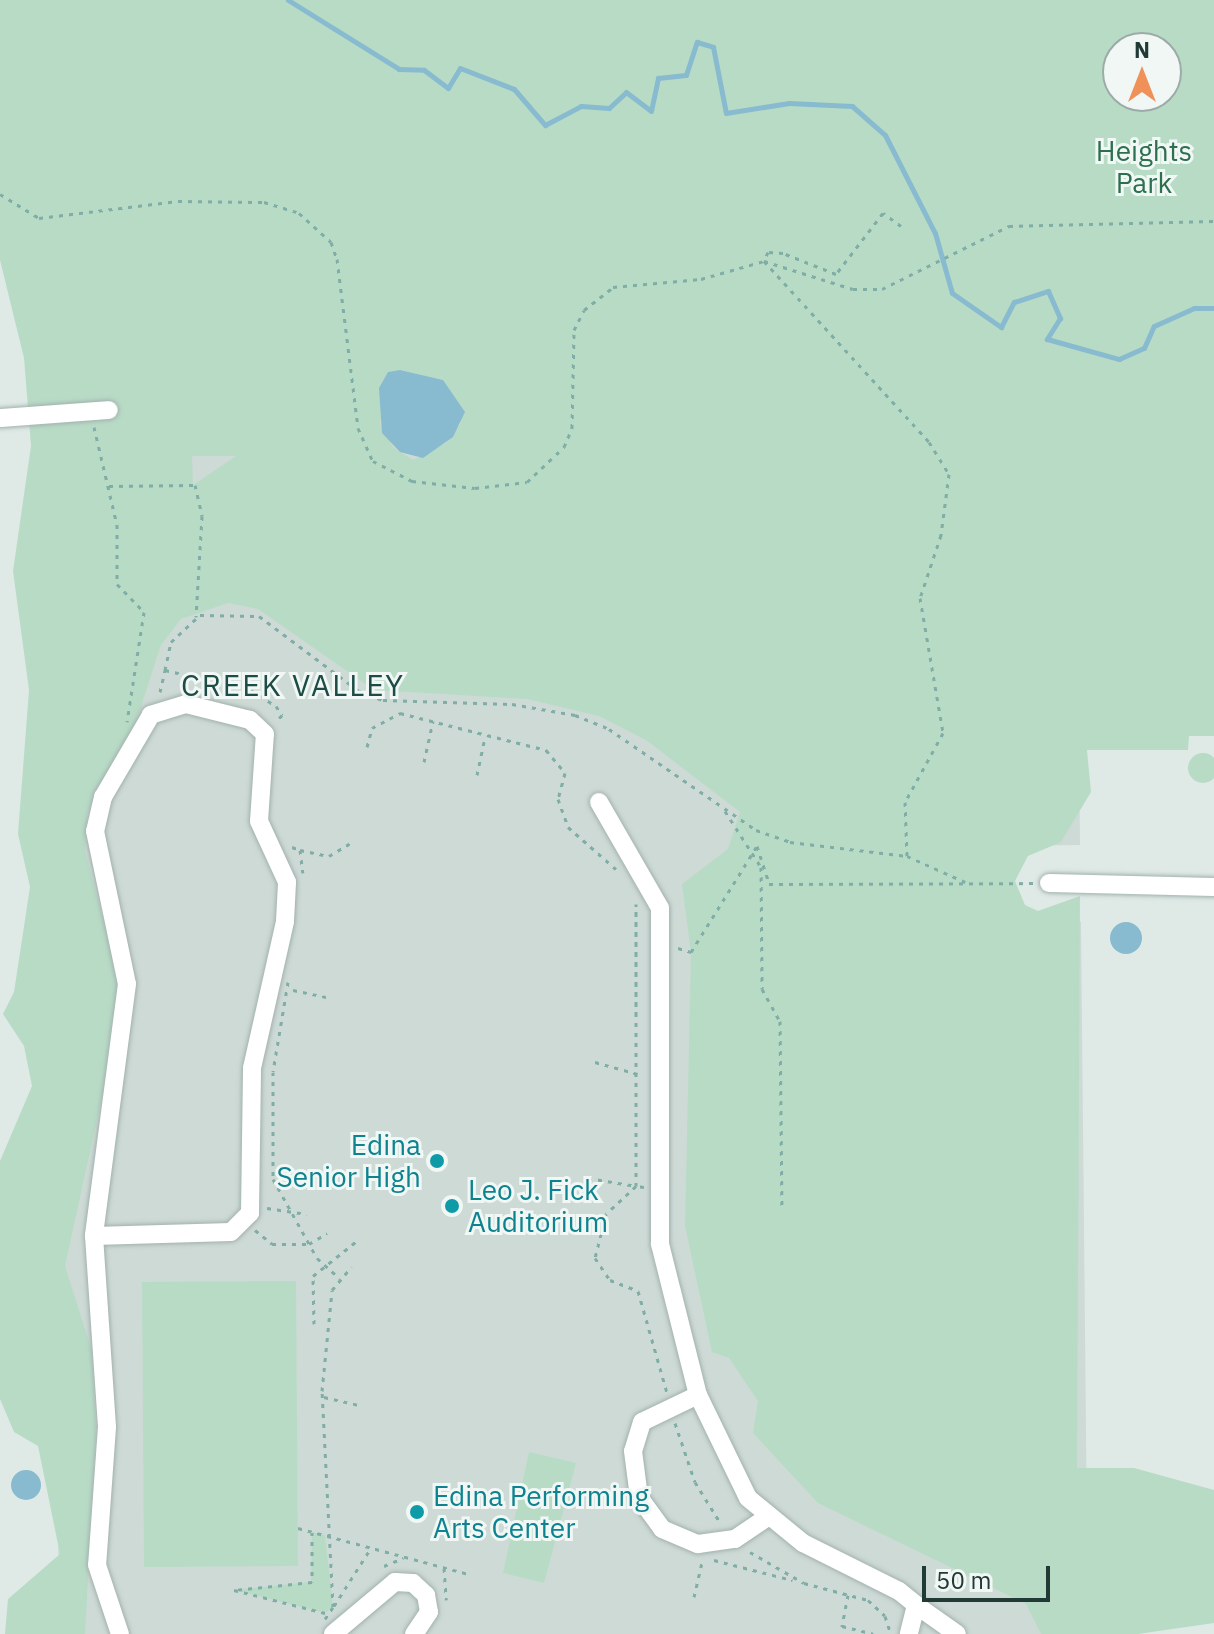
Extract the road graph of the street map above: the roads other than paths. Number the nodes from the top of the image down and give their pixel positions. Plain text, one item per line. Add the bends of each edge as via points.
1 (109, 410) dead end
2 (0, 418) edge
3 (599, 802) dead end
4 (1049, 883) road end
5 (1214, 887) edge
6 (94, 1236) junction
7 (698, 1395) junction
8 (766, 1518) junction
9 (916, 1605) junction
10 (120, 1634) edge
11 (333, 1634) edge
12 (414, 1634) edge
13 (909, 1634) edge
14 (957, 1634) edge

1 - 2 street
3 - 7 street via 660,908 660,1244
4 - 5 street
6 - 6 street via 218,1234 248,1215 252,1068 289,898 259,821 267,743 250,720 177,703 151,715 134,741 103,797 95,831 127,984
6 - 10 street via 107,1427 97,1565
7 - 8 street via 728,1465
7 - 8 street via 642,1422 633,1451 639,1497 662,1529 698,1544 735,1539
8 - 9 street
9 - 13 street
9 - 14 street
11 - 12 street via 395,1582 413,1583 426,1595 429,1612

